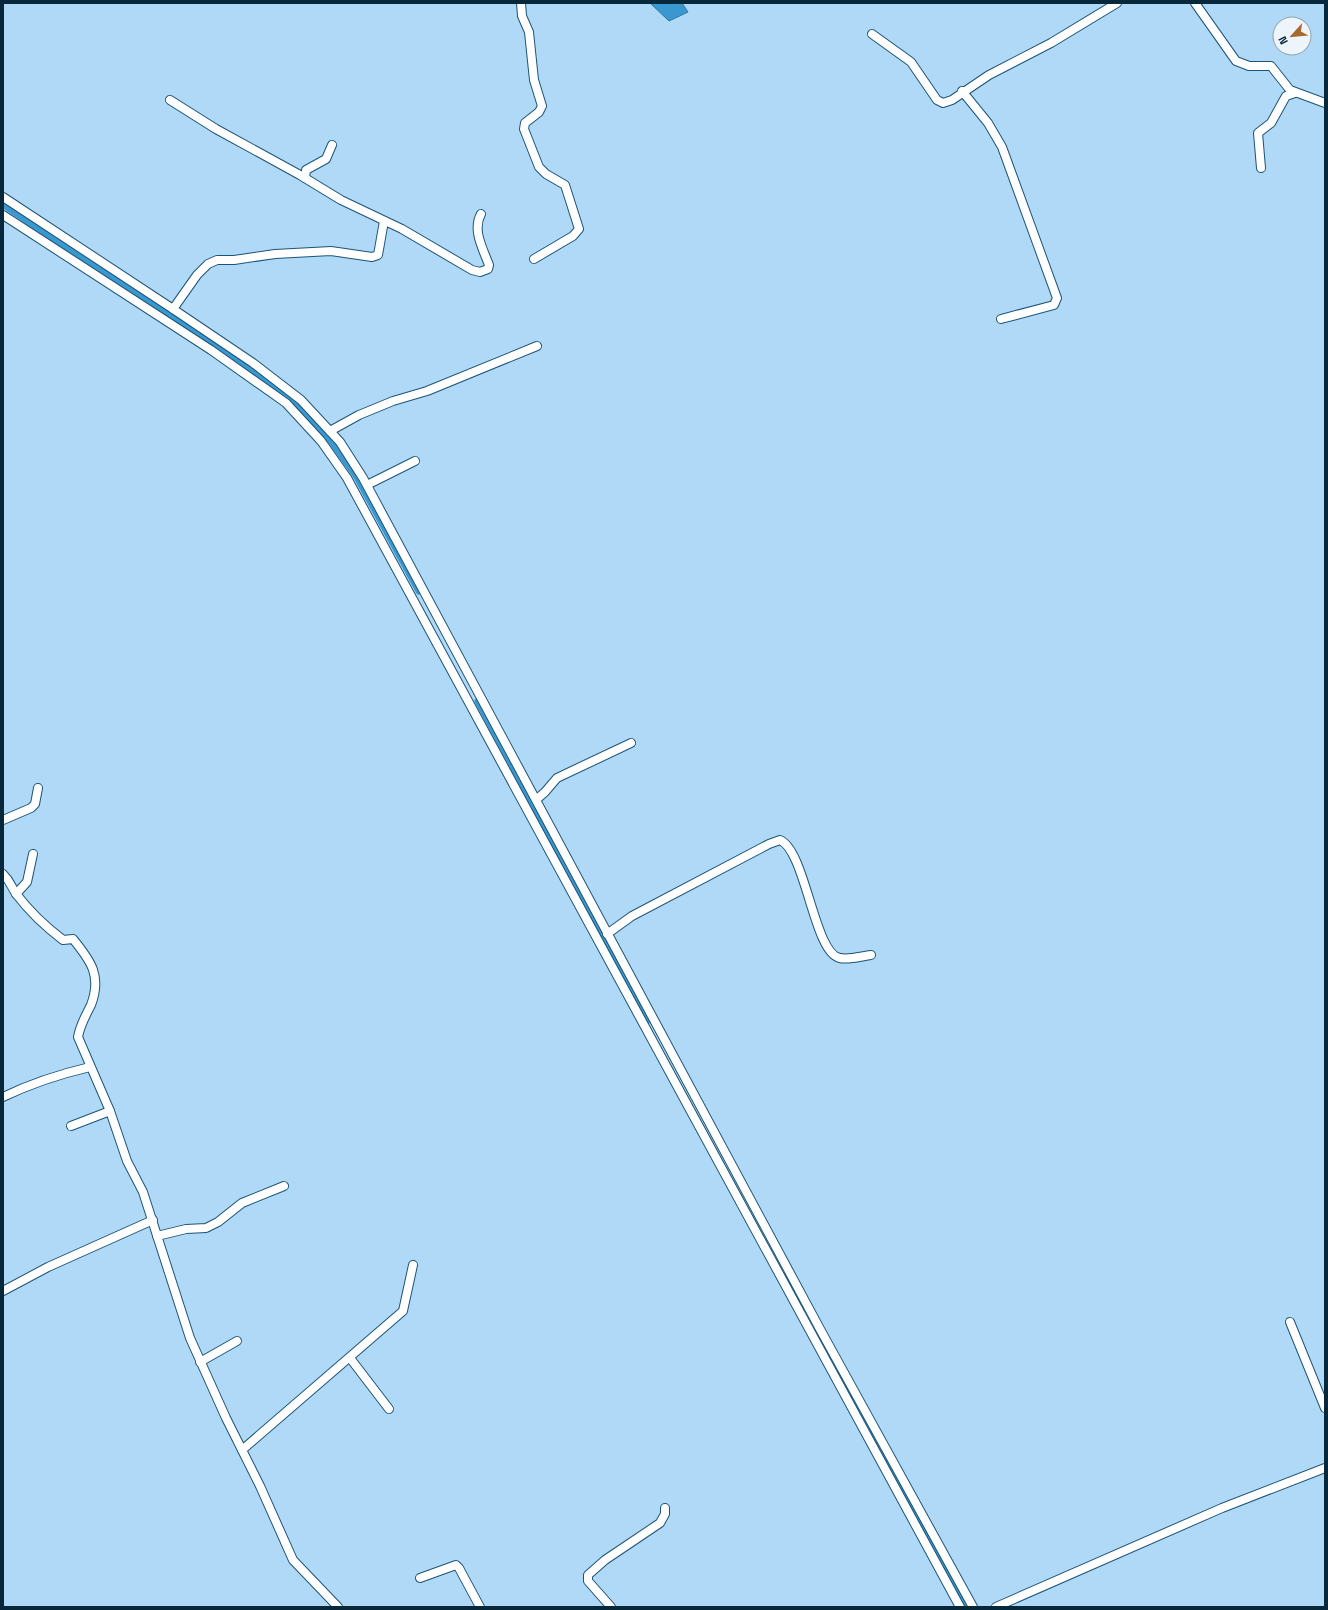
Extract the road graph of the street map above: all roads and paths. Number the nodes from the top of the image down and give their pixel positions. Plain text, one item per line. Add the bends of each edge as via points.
1 (521, 3) edge
2 (1117, 3) edge
3 (1195, 3) edge
4 (872, 34) dead end
5 (962, 91) junction
6 (1295, 93) junction
7 (170, 100) dead end
8 (1325, 103) edge
9 (332, 145) dead end
10 (1262, 168) dead end
11 (305, 178) junction
12 (4, 200) edge
13 (480, 214) dead end
14 (3, 215) edge
15 (384, 221) junction
16 (534, 259) dead end
17 (174, 309) junction
18 (1001, 319) dead end
19 (537, 346) dead end
20 (330, 430) junction
21 (415, 461) dead end
22 (367, 485) junction
23 (631, 743) dead end
24 (38, 788) dead end
25 (537, 799) junction
26 (3, 820) edge
27 (33, 854) dead end
28 (3, 874) edge
29 (16, 894) junction
30 (607, 934) junction
31 (871, 955) dead end
32 (90, 1067) junction
33 (3, 1097) edge
34 (110, 1111) junction
35 (71, 1126) dead end
36 (284, 1186) dead end
37 (153, 1220) junction
38 (157, 1236) junction
39 (413, 1265) dead end
40 (3, 1291) edge
41 (1290, 1322) dead end
42 (237, 1341) dead end
43 (350, 1358) junction
44 (200, 1362) junction
45 (1325, 1408) edge
46 (389, 1409) dead end
47 (242, 1450) junction
48 (1325, 1468) edge
49 (665, 1508) dead end
50 (420, 1578) dead end
51 (338, 1607) edge
52 (480, 1607) edge
53 (611, 1607) edge
54 (960, 1607) edge
55 (973, 1607) edge
56 (996, 1607) edge

1 - 16 street via 522,16 529,32 534,80 542,106 534,117 525,123 524,129 539,167 565,185 578,229 573,236
2 - 5 street via 1051,43
3 - 6 street via 1236,62 1249,66 1271,66
4 - 5 street via 911,62 937,100 952,100
5 - 18 street via 988,123 1002,146 1057,298 1054,305 1047,308
6 - 8 street
6 - 10 street via 1284,98 1270,123 1258,133
7 - 11 street via 216,129
9 - 11 street via 326,159 306,170
11 - 15 street via 341,200
12 - 17 street
13 - 15 street via 477,225 479,239 488,265 488,269 480,272
14 - 54 street via 211,350 286,403 321,441 343,472
15 - 17 street via 380,250 378,255 372,258 331,251 218,260 208,264 197,275
17 - 20 street via 301,400
19 - 20 street via 427,391 358,414
20 - 22 street
21 - 22 street
22 - 25 street
23 - 25 street via 557,778
24 - 26 street via 32,808
25 - 30 street
27 - 29 street via 27,882
28 - 29 street via 11,882
29 - 32 street via 62,940 73,939 93,967 96,986 94,996 78,1037
30 - 31 street via 632,916 780,840 788,845 807,889 812,914 830,951 841,958
30 - 55 street
32 - 33 street via 42,1080
32 - 34 street
34 - 35 street
34 - 37 street via 127,1161 143,1192
36 - 38 street via 242,1203 206,1228 186,1229
37 - 38 street
37 - 40 street
38 - 44 street
39 - 43 street via 403,1311
41 - 45 street
42 - 44 street
43 - 46 street
43 - 47 street
44 - 47 street
47 - 51 street via 294,1560
48 - 56 street via 1222,1508
49 - 53 street via 660,1523 605,1560 588,1575 588,1581
50 - 52 street via 456,1565

